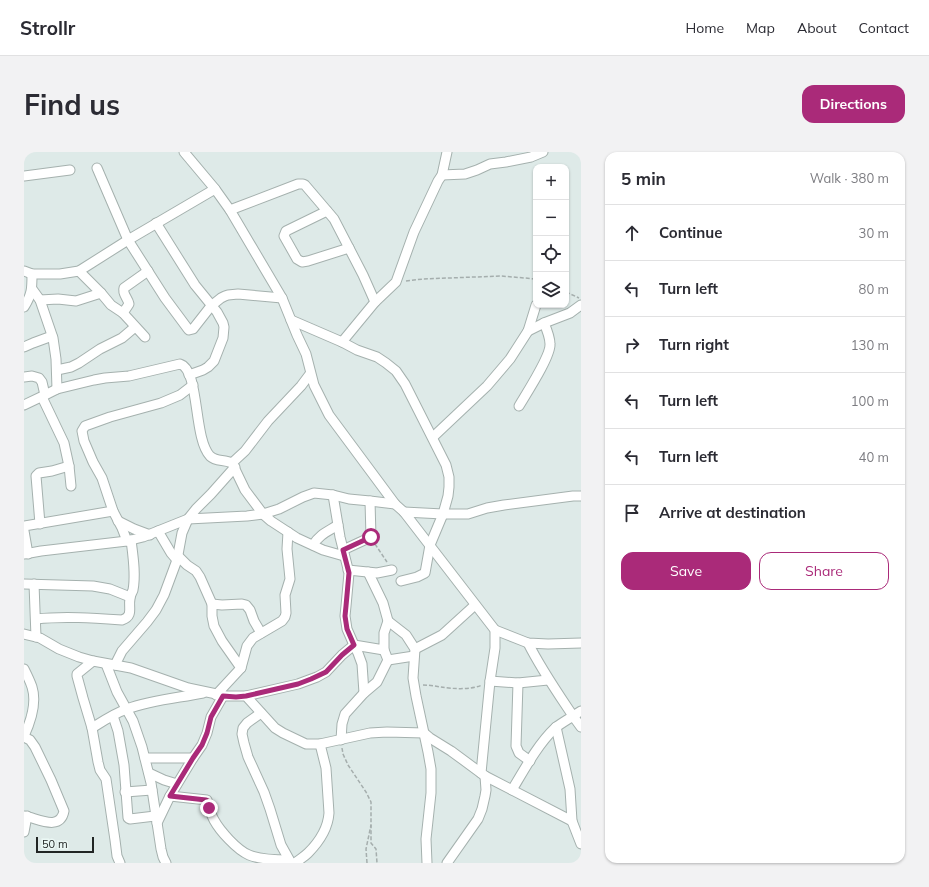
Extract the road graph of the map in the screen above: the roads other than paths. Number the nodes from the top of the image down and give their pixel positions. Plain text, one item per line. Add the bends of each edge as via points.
1 (184, 152) edge
2 (447, 152) edge
3 (543, 152) edge
4 (97, 168) dead end
5 (70, 170) dead end
6 (442, 175) junction
7 (24, 176) edge
8 (215, 189) junction
9 (230, 210) junction
10 (327, 211) junction
11 (156, 223) junction
12 (128, 240) junction
13 (349, 248) junction
14 (148, 271) junction
15 (28, 272) edge
16 (79, 272) junction
17 (32, 289) junction
18 (101, 292) junction
19 (27, 298) edge
20 (282, 298) junction
21 (40, 300) junction
22 (375, 302) junction
23 (581, 305) edge
24 (211, 306) junction
25 (24, 307) edge
26 (535, 308) edge
27 (123, 313) junction
28 (291, 320) junction
29 (544, 323) junction
30 (135, 327) junction
31 (528, 332) junction
32 (52, 336) junction
33 (145, 337) dead end
34 (342, 342) junction
35 (24, 347) edge
36 (57, 370) junction
37 (310, 374) junction
38 (189, 375) junction
39 (24, 377) edge
40 (193, 385) junction
41 (57, 389) junction
42 (44, 396) junction
43 (24, 405) edge
44 (519, 406) dead end
45 (433, 437) junction
46 (234, 465) junction
47 (69, 466) junction
48 (71, 486) dead end
49 (333, 495) junction
50 (581, 496) edge
51 (370, 501) junction
52 (395, 504) junction
53 (113, 511) junction
54 (404, 512) junction
55 (263, 514) junction
56 (442, 514) junction
57 (188, 519) junction
58 (118, 521) junction
59 (40, 524) junction
60 (338, 525) junction
61 (24, 526) edge
62 (24, 531) edge
63 (288, 532) junction
64 (154, 533) junction
65 (129, 541) junction
66 (313, 545) junction
67 (430, 545) junction
68 (344, 553) junction
69 (26, 554) edge
70 (178, 558) junction
71 (348, 570) junction
72 (392, 570) road end
73 (368, 572) junction
74 (401, 581) dead end
75 (24, 584) edge
76 (34, 584) junction
77 (130, 597) junction
78 (212, 604) junction
79 (475, 605) junction
80 (36, 619) junction
81 (388, 621) junction
82 (495, 630) junction
83 (261, 633) junction
84 (24, 634) edge
85 (36, 637) junction
86 (528, 643) junction
87 (581, 643) edge
88 (354, 645) junction
89 (384, 650) junction
90 (414, 652) junction
91 (388, 660) junction
92 (93, 661) junction
93 (110, 664) junction
94 (241, 668) junction
95 (24, 669) edge
96 (26, 679) edge
97 (548, 680) junction
98 (490, 681) junction
99 (518, 683) junction
100 (207, 692) junction
101 (364, 693) junction
102 (220, 695) junction
103 (246, 696) junction
104 (126, 709) junction
105 (29, 710) edge
106 (261, 713) junction
107 (577, 713) edge
108 (113, 716) junction
109 (556, 727) junction
110 (581, 727) edge
111 (92, 728) junction
112 (424, 733) junction
113 (24, 736) edge
114 (341, 740) junction
115 (320, 744) junction
116 (145, 758) junction
117 (193, 758) junction
118 (530, 761) junction
119 (149, 773) junction
120 (483, 774) junction
121 (177, 784) junction
122 (152, 790) junction
123 (512, 790) junction
124 (126, 792) junction
125 (170, 796) junction
126 (26, 816) edge
127 (156, 820) junction
128 (572, 822) junction
129 (24, 832) edge
130 (581, 844) edge
131 (292, 862) edge
132 (120, 863) edge
133 (166, 863) edge
134 (427, 863) edge
135 (447, 863) edge

1 - 8 street
2 - 6 street
3 - 6 street via 530,157 490,164 465,174
4 - 12 street
5 - 7 street
6 - 22 street via 417,225 396,282
8 - 9 street
8 - 11 street
9 - 10 street via 300,184 305,185
9 - 20 street
10 - 13 street
10 - 13 street via 284,233 297,259 302,262 308,261
11 - 12 street
11 - 24 street
12 - 14 street
12 - 16 street
13 - 22 street
14 - 24 street via 189,330 193,329
14 - 27 street via 124,288 128,304
15 - 16 street
15 - 17 street
16 - 18 street
17 - 19 street
17 - 21 street
18 - 21 street via 78,300
18 - 27 street via 111,305
19 - 25 street
20 - 24 street via 228,295
20 - 28 street
21 - 32 street
22 - 34 street
23 - 29 street via 570,313
24 - 38 street via 223,323 222,342 211,364
26 - 31 street
27 - 30 street
28 - 34 street
28 - 37 street via 306,354
29 - 31 street
29 - 44 street via 550,337 548,356
30 - 33 street
30 - 36 street via 122,338 79,363
31 - 45 street via 487,386
32 - 35 street
32 - 36 street
34 - 45 street via 377,357 396,371
36 - 41 street
37 - 46 street via 268,421
37 - 52 street via 329,415
38 - 40 street
38 - 41 street via 186,368 180,364
39 - 42 street via 39,378
40 - 46 street via 198,422 206,450 214,459 226,460
40 - 53 street via 176,397 84,427 84,442 102,478
41 - 42 street
42 - 43 street
42 - 47 street via 64,443
45 - 56 street via 449,477
46 - 55 street via 245,490
46 - 57 street
47 - 48 street
47 - 59 street via 36,476
49 - 51 street
49 - 55 street via 310,494
49 - 60 street
50 - 56 street via 504,505 468,514
51 - 52 street
51 - 68 street via 371,537
52 - 54 street
53 - 58 street
53 - 59 street
54 - 56 street
54 - 67 street
55 - 57 street
55 - 63 street
56 - 67 street
57 - 64 street
57 - 70 street via 182,533
58 - 64 street via 134,529
58 - 65 street
59 - 61 street
60 - 66 street via 320,535
60 - 68 street
62 - 69 street
63 - 66 street
63 - 83 street via 290,579 286,592 285,617
64 - 65 street
64 - 70 street
65 - 69 street
65 - 77 street via 134,570
66 - 68 street via 323,550
67 - 74 street via 425,573
67 - 79 street
68 - 71 street
70 - 78 street via 196,571
70 - 93 street via 156,610
71 - 73 street
71 - 88 street via 345,616
72 - 73 street
73 - 81 street via 383,603
75 - 76 street
76 - 77 street via 92,586 110,589
76 - 80 street
77 - 80 street via 129,613 124,620 53,617
78 - 83 street via 246,605
78 - 94 street via 214,626
79 - 82 street
79 - 90 street via 442,635
80 - 85 street
81 - 89 street via 384,633
81 - 90 street via 406,635
82 - 86 street
82 - 98 street
83 - 94 street via 247,646
84 - 85 street
85 - 92 street via 69,654
86 - 87 street
86 - 97 street
88 - 89 street
88 - 101 street via 362,664
88 - 103 street via 326,672 317,677
89 - 91 street
90 - 91 street
90 - 112 street via 413,678
91 - 101 street via 377,682
92 - 93 street
92 - 111 street via 77,676
93 - 100 street
93 - 104 street via 117,692
94 - 102 street
95 - 96 street
96 - 105 street via 32,686 34,695
97 - 99 street
97 - 107 street
98 - 99 street
98 - 120 street
99 - 118 street via 516,746
100 - 102 street
100 - 104 street
101 - 114 street via 345,714
102 - 103 street
102 - 117 street via 202,745
103 - 106 street
104 - 108 street
104 - 116 street via 138,733
105 - 113 street via 28,729
106 - 115 street via 275,728 289,736 306,744
106 - 131 street via 247,723 242,734 248,758 270,809 280,845
107 - 109 street
107 - 110 street
108 - 111 street
108 - 124 street via 124,765
109 - 118 street
109 - 128 street via 570,789
111 - 132 street via 100,770 106,779
112 - 114 street via 381,732
112 - 120 street
112 - 134 street via 431,769 426,839
113 - 126 street via 35,747 64,810 59,820 53,823
114 - 115 street
115 - 131 street via 326,768 328,819 321,836 309,853
116 - 117 street
116 - 119 street
117 - 121 street
118 - 123 street
119 - 121 street
119 - 122 street
120 - 123 street
120 - 135 street via 486,790 478,819
121 - 125 street
122 - 124 street
122 - 127 street
123 - 128 street
124 - 127 street via 128,818
125 - 127 street
125 - 131 street via 208,801 219,828 246,853
126 - 129 street
127 - 133 street
128 - 130 street

